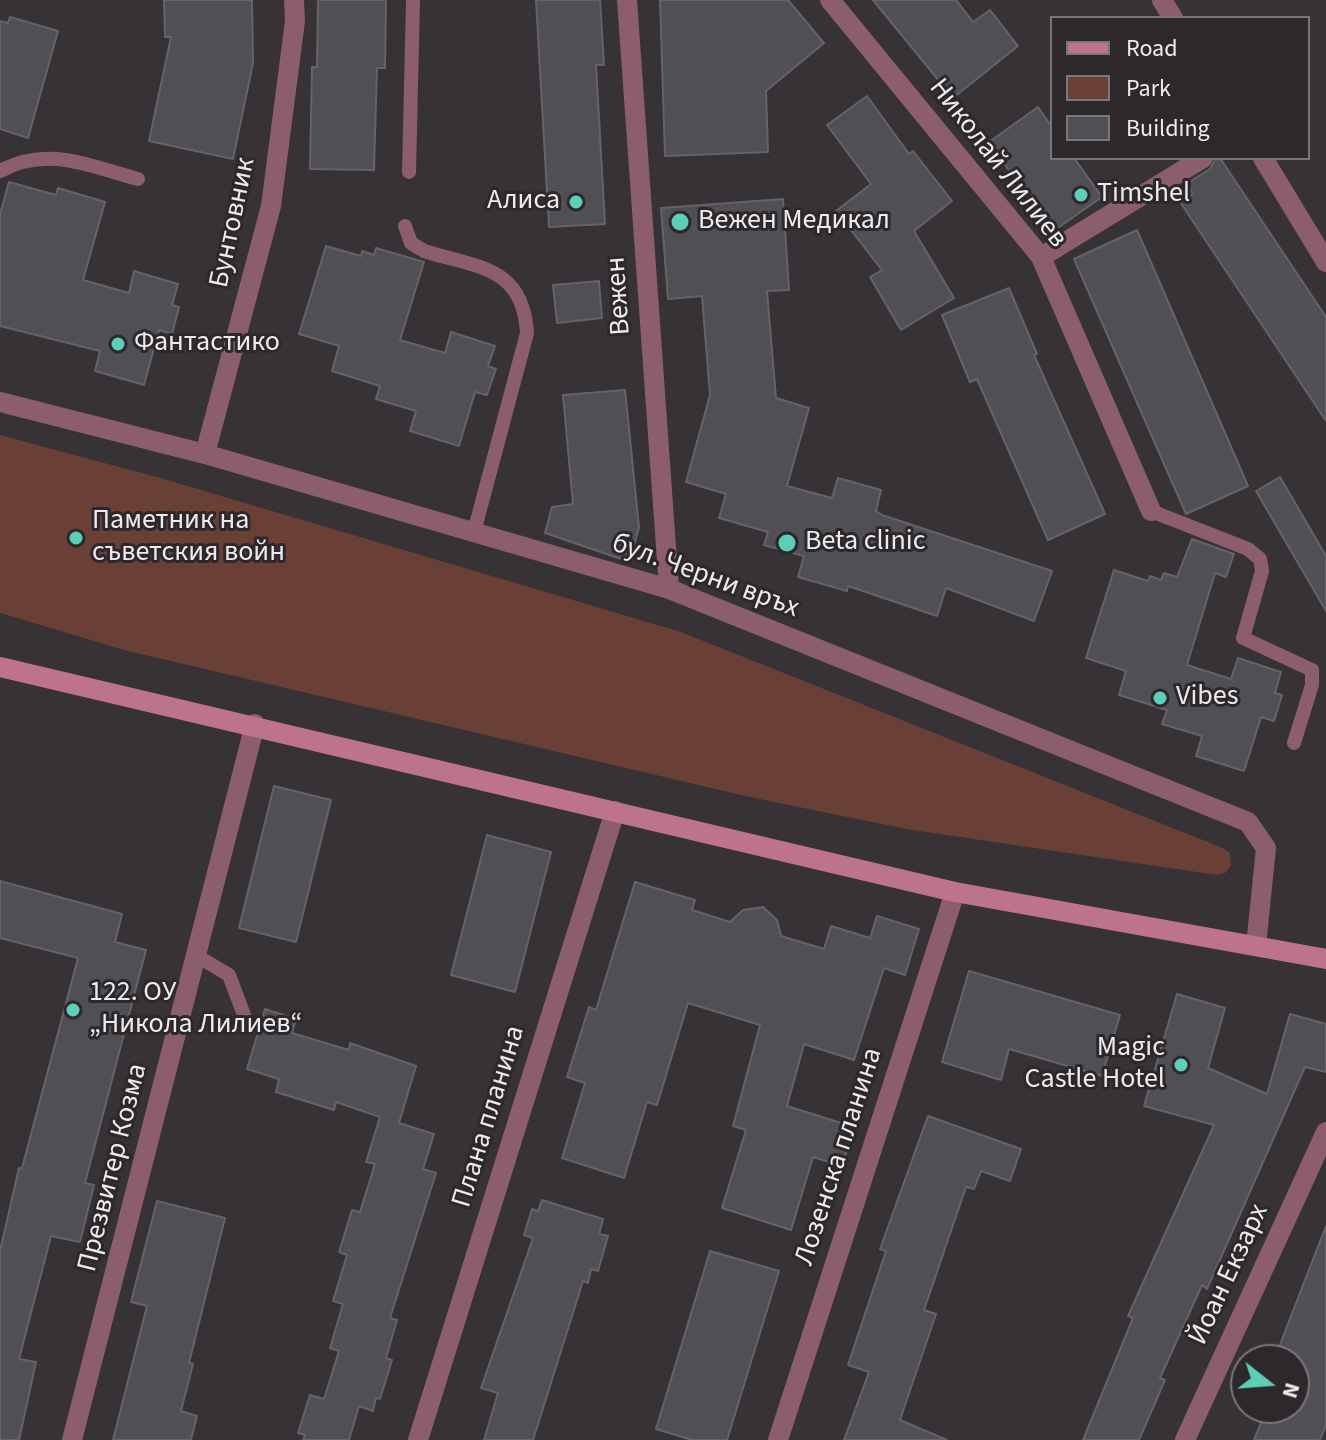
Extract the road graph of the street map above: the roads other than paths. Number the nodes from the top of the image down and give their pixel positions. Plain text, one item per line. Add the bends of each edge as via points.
1 (294, 0) edge
2 (413, 0) edge
3 (627, 0) edge
4 (830, 0) edge
5 (1200, 160) edge
6 (1264, 160) edge
7 (0, 171) edge
8 (409, 172) dead end
9 (138, 179) dead end
10 (405, 226) dead end
11 (1041, 257) junction
12 (1326, 262) edge
13 (0, 402) edge
14 (205, 454) junction
15 (1151, 511) joint
16 (474, 532) junction
17 (669, 589) junction
18 (0, 667) edge
19 (255, 724) junction
20 (1294, 743) dead end
21 (615, 811) junction
22 (955, 892) junction
23 (1256, 946) junction
24 (197, 956) junction
25 (1326, 959) edge
26 (247, 1023) dead end
27 (1326, 1132) edge
28 (72, 1440) edge
29 (418, 1440) edge
30 (778, 1440) edge
31 (1185, 1440) edge

1 - 14 street, Бунтовник via 271,206
2 - 8 lane
3 - 17 street, Вежен
4 - 11 street, Николай Лилиев
5 - 11 street
6 - 12 street
7 - 9 lane via 34,157 57,157
10 - 16 lane via 411,243 424,251 511,282 525,306 527,333
11 - 15 street, Николай Лилиев
13 - 14 street, бул. Черни връх
14 - 16 street, бул. Черни връх
15 - 20 lane via 1248,549 1260,559 1262,571 1243,638 1312,670
16 - 17 street, бул. Черни връх
17 - 23 street, бул. Черни връх via 1248,822 1266,848
18 - 19 main road
19 - 21 main road
19 - 24 street, Презвитер Козма
21 - 22 main road
21 - 29 street, Плана планина
22 - 23 main road
22 - 30 street, Лозенска планина
23 - 25 main road
24 - 26 lane via 229,975
24 - 28 street, Презвитер Козма
27 - 31 street, Йоан Екзарх

